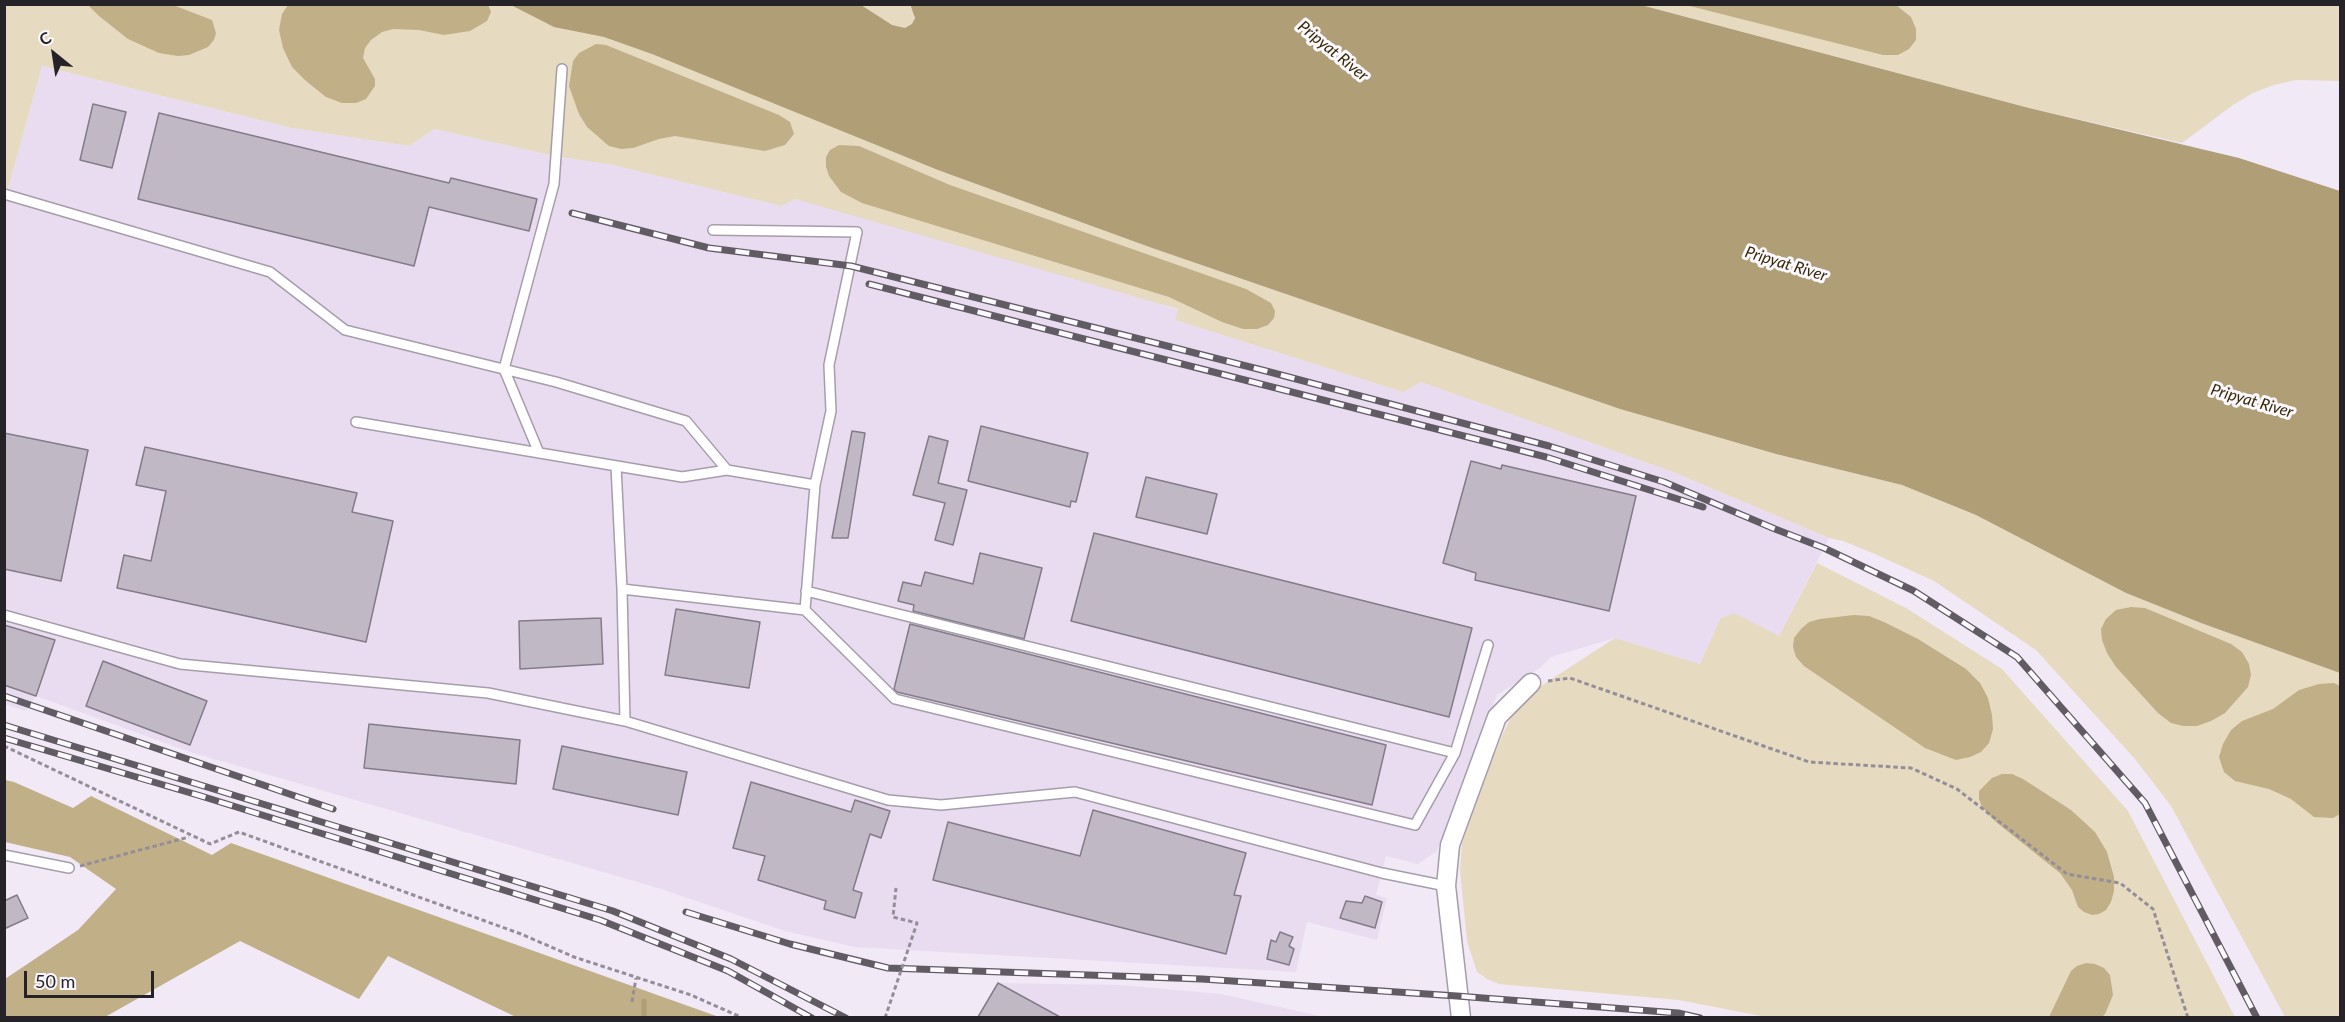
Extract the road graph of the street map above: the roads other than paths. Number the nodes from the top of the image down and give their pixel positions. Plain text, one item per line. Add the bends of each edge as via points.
1 (562, 69) dead end
2 (4, 194) edge
3 (713, 230) dead end
4 (504, 369) junction
5 (356, 422) dead end
6 (539, 453) junction
7 (616, 466) junction
8 (727, 470) junction
9 (815, 485) junction
10 (622, 589) junction
11 (806, 591) junction
12 (805, 610) junction
13 (4, 615) edge
14 (1488, 645) dead end
15 (1531, 683) road end
16 (625, 721) junction
17 (1455, 753) junction
18 (4, 855) edge
19 (69, 868) road end
20 (1446, 886) junction
21 (1461, 1017) edge

1 - 4 lane via 554,184
2 - 4 lane via 270,272 345,330
3 - 9 lane via 857,232 829,365 831,411
4 - 6 lane
4 - 8 lane via 686,421
5 - 6 lane
6 - 7 lane
7 - 8 lane via 682,477
7 - 10 lane
8 - 9 lane
9 - 11 lane
10 - 12 lane
10 - 16 lane
11 - 12 lane
11 - 17 lane
12 - 17 lane via 895,699 1415,825
13 - 16 lane via 180,664 488,693
14 - 17 lane
15 - 20 street via 1497,717 1450,846
16 - 20 lane via 888,800 941,805 1075,792 1382,873
18 - 19 lane
20 - 21 street

